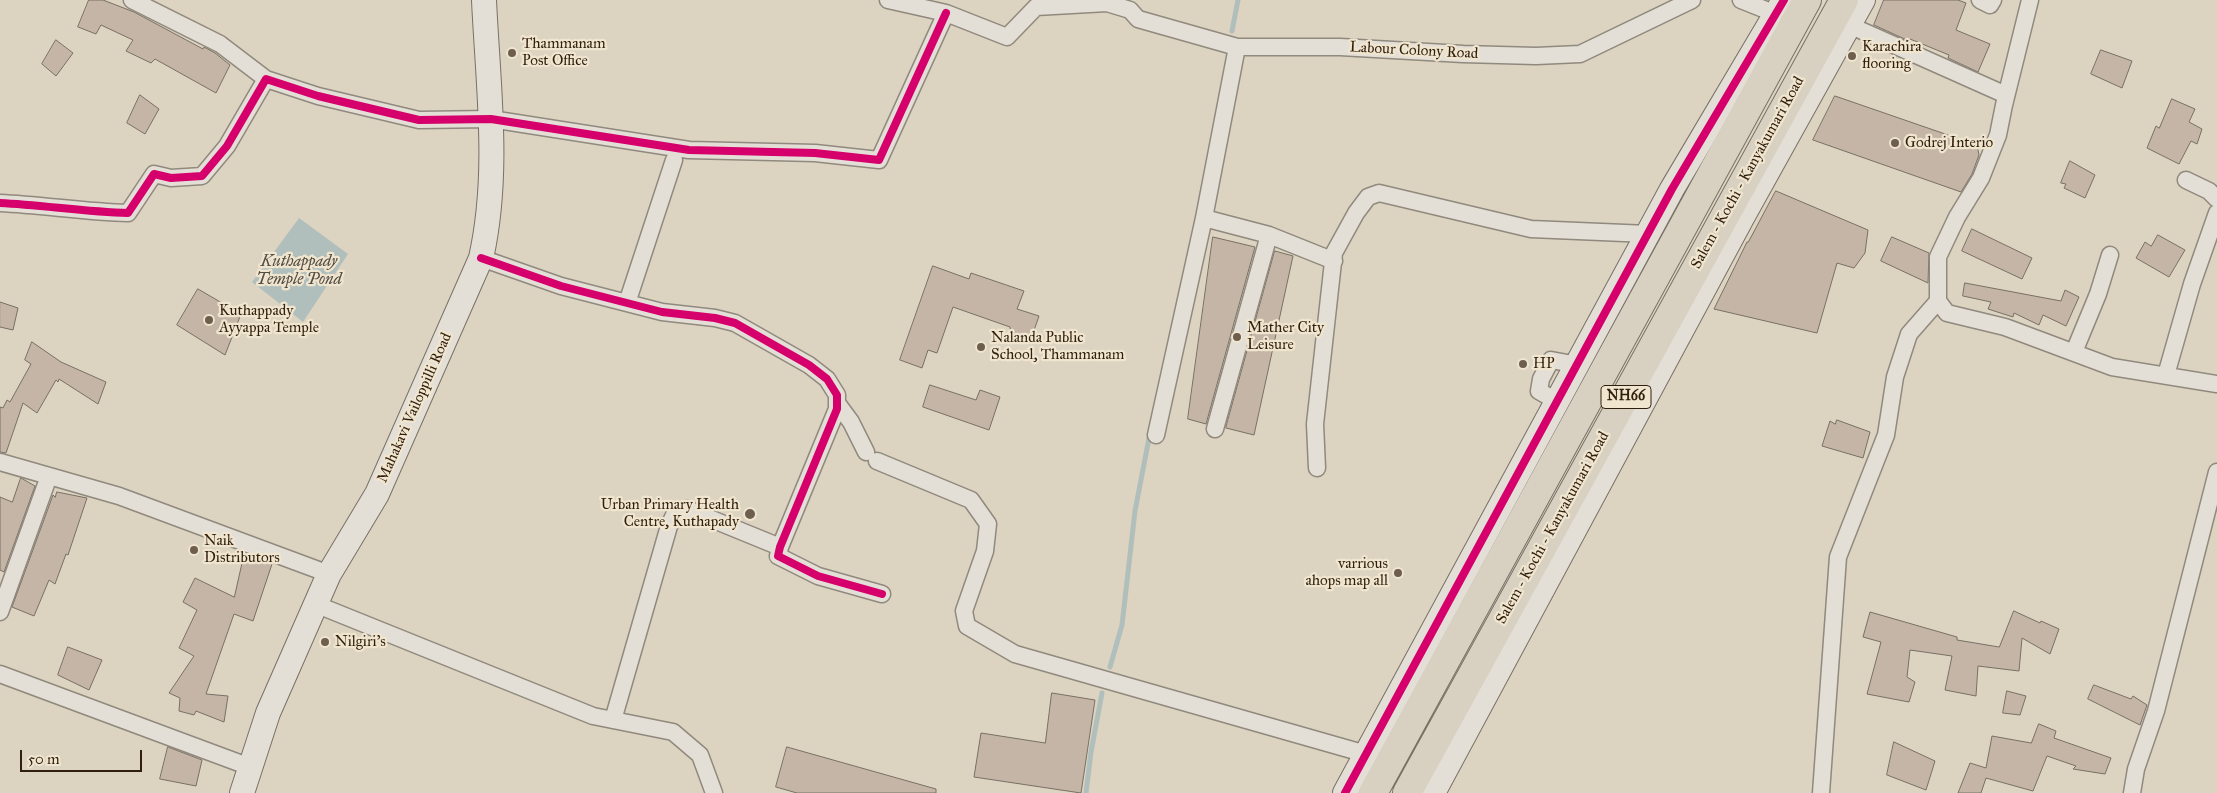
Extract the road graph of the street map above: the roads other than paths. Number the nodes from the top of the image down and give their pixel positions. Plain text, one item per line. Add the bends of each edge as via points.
1 (132, 0) edge
2 (484, 0) edge
3 (888, 0) edge
4 (1692, 0) edge
5 (1742, 0) edge
6 (1808, 0) edge
7 (1863, 0) edge
8 (1980, 0) edge
9 (1993, 0) edge
10 (2030, 0) edge
11 (1132, 5) edge
12 (1780, 7) edge
13 (946, 13) junction
14 (1846, 13) edge
15 (1237, 47) junction
16 (266, 79) junction
17 (2006, 95) junction
18 (491, 119) junction
19 (1732, 139) junction
20 (1760, 153) junction
21 (674, 160) dead end
22 (2186, 180) dead end
23 (2217, 199) edge
24 (0, 204) edge
25 (2217, 214) edge
26 (1204, 218) junction
27 (1648, 234) junction
28 (1269, 235) junction
29 (2110, 255) dead end
30 (481, 258) junction
31 (1334, 261) junction
32 (1938, 301) junction
33 (627, 303) junction
34 (2074, 352) junction
35 (2166, 375) junction
36 (2217, 384) edge
37 (1573, 387) junction
38 (837, 403) junction
39 (1215, 429) dead end
40 (1156, 435) dead end
41 (0, 462) edge
42 (1317, 468) dead end
43 (2217, 472) edge
44 (49, 476) junction
45 (780, 547) junction
46 (329, 574) junction
47 (1537, 579) junction
48 (882, 594) dead end
49 (315, 604) junction
50 (0, 612) edge
51 (0, 674) edge
52 (613, 720) junction
53 (1366, 754) junction
54 (250, 767) junction
55 (242, 793) edge
56 (714, 793) edge
57 (1345, 793) edge
58 (1373, 793) edge
59 (1408, 793) edge
60 (1433, 793) edge
61 (1821, 793) edge
62 (2132, 793) edge

1 - 16 street via 220,44
2 - 18 street, Mahakavi Vailoppilli Road
3 - 13 street
4 - 15 street, Labour Colony Road via 1580,54
5 - 12 street
6 - 19 highway, Salem - Kochi - Kanyakumari Road / NH66
7 - 14 street
8 - 9 street via 1990,5
10 - 17 street
11 - 13 street via 1107,3 1036,7 1007,36
11 - 15 street, Labour Colony Road via 1138,19
12 - 27 street
13 - 18 street via 879,160 815,154 689,150
14 - 17 street
14 - 20 highway, Salem - Kochi - Kanyakumari Road / NH66
14 - 47 street via 1743,216
15 - 26 street
16 - 18 street via 318,96 419,120
16 - 24 street via 227,146 202,176 170,178 154,174 128,213
17 - 32 street via 1998,135 1980,178 1938,257
18 - 30 street, Mahakavi Vailoppilli Road via 491,191
19 - 20 highway
19 - 37 highway, Salem - Kochi - Kanyakumari Road / NH66
20 - 47 highway, Salem - Kochi - Kanyakumari Road / NH66
21 - 33 street
22 - 23 street via 2209,191
25 - 35 street via 2192,284
26 - 28 street
26 - 40 street
27 - 31 street via 1531,229 1379,193 1368,196 1356,213 1334,253
27 - 37 street
28 - 31 street
28 - 39 street
29 - 34 street
30 - 33 street via 561,286
30 - 46 street, Mahakavi Vailoppilli Road via 377,494
31 - 42 street via 1314,424
32 - 34 street via 1947,313 2005,327
32 - 61 street via 1908,334 1894,377 1886,434 1838,557
33 - 38 street via 662,312 715,318 747,328 827,379
34 - 35 street via 2112,367
35 - 36 street
37 - 53 street
37 - 58 highway, Salem - Kochi - Kanyakumari Road / NH66
38 - 45 street
38 - 53 street via 871,457 971,500 988,524 985,551 964,611 966,626 1015,654
41 - 44 street
43 - 62 street
44 - 46 street via 119,496
44 - 50 street
45 - 48 street via 778,556 818,576
45 - 52 street via 687,509 676,511
46 - 49 street, Mahakavi Vailoppilli Road
47 - 59 highway, Salem - Kochi - Kanyakumari Road / NH66
47 - 60 street
49 - 52 street via 593,716
49 - 54 street, Mahakavi Vailoppilli Road via 268,712
51 - 54 street
52 - 56 street via 673,732 700,755
53 - 57 street
54 - 55 street, Mahakavi Vailoppilli Road

